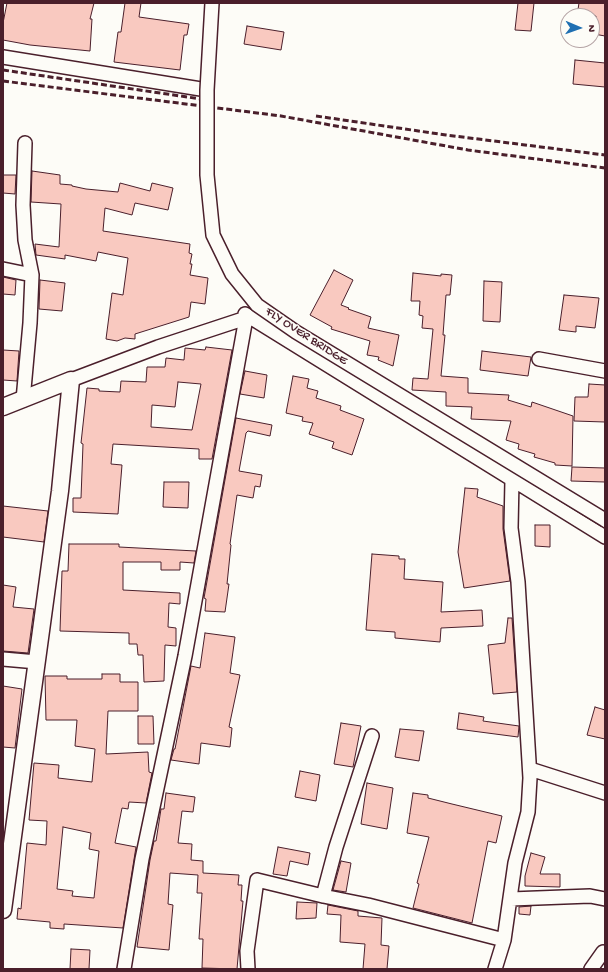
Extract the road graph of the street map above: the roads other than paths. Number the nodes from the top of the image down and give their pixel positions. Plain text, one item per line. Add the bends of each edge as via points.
1 (212, 3) edge
2 (3, 57) edge
3 (207, 90) junction
4 (25, 143) dead end
5 (3, 269) edge
6 (32, 275) junction
7 (246, 318) junction
8 (539, 359) dead end
9 (605, 371) edge
10 (71, 380) junction
11 (23, 400) junction
12 (3, 408) edge
13 (512, 480) junction
14 (605, 520) edge
15 (605, 537) edge
16 (3, 658) edge
17 (37, 662) junction
18 (372, 736) dead end
19 (530, 769) junction
20 (605, 794) edge
21 (323, 896) junction
22 (511, 899) junction
23 (605, 899) edge
24 (3, 910) edge
25 (504, 940) junction
26 (605, 953) edge
27 (124, 969) edge
28 (248, 969) edge
29 (495, 969) edge
30 (591, 969) edge

1 - 3 street, FLY OVER BRIDGE, bridge
2 - 3 street
3 - 14 street, FLY OVER BRIDGE, bridge via 207,175 213,235 232,274 258,305 296,332
4 - 6 street via 22,205 24,240
5 - 6 street
6 - 11 street
7 - 10 street via 158,347
7 - 13 street via 245,314
7 - 27 street via 186,656 142,859
8 - 9 street
10 - 11 street
10 - 17 street via 60,491
11 - 12 street
13 - 15 street
13 - 19 street via 511,528 518,582
16 - 17 street
17 - 24 street
18 - 21 street
19 - 20 street
19 - 22 street via 528,812
21 - 25 street
21 - 28 street via 257,880 247,951
22 - 23 street via 590,896
22 - 25 street
25 - 29 street
26 - 30 street via 603,952

